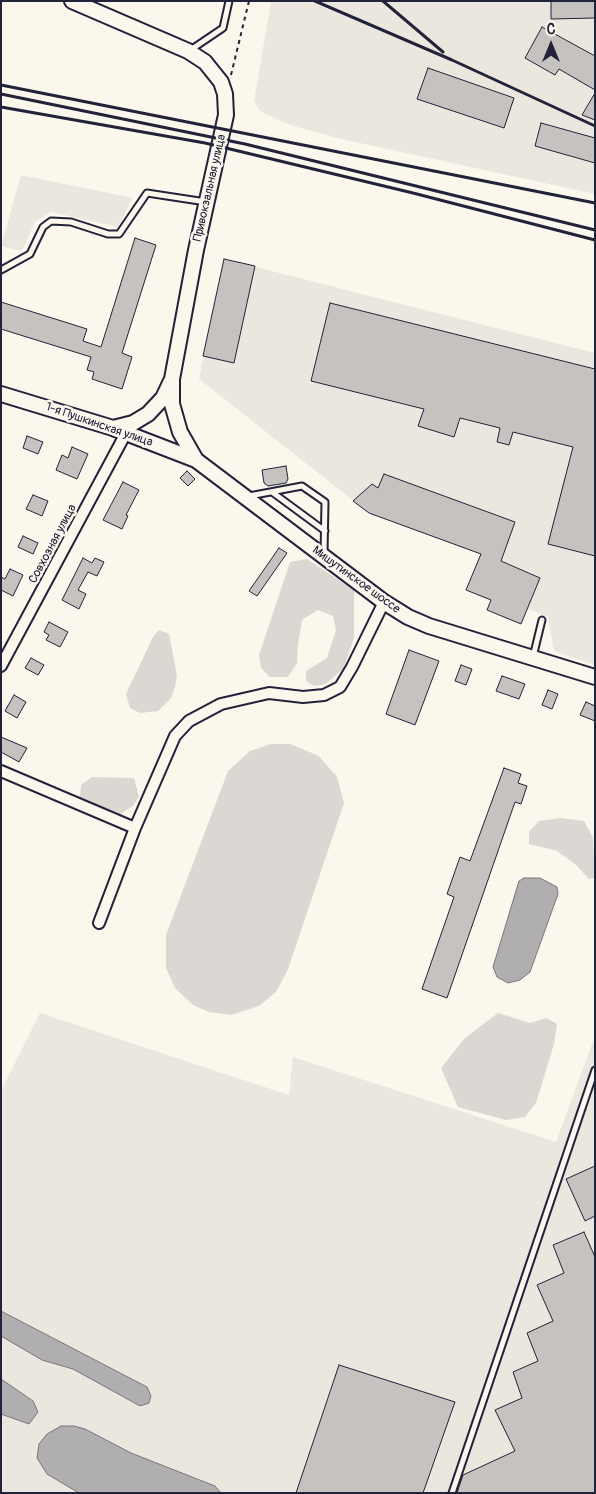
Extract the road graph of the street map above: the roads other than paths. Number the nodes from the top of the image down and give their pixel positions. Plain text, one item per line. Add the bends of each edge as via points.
1 (72, 1) edge
2 (229, 1) edge
3 (188, 51) junction
4 (207, 202) junction
5 (1, 270) edge
6 (172, 379) junction
7 (1, 394) edge
8 (113, 428) junction
9 (126, 433) junction
10 (196, 460) junction
11 (272, 492) junction
12 (245, 497) junction
13 (325, 531) junction
14 (324, 557) junction
15 (384, 602) junction
16 (542, 620) dead end
17 (533, 658) junction
18 (1, 666) edge
19 (595, 677) edge
20 (1, 771) edge
21 (135, 828) junction
22 (100, 923) dead end
23 (595, 1070) edge
24 (452, 1493) edge

1 - 3 main road
2 - 3 lane via 223,28
3 - 4 main road, Привокзальная улица via 205,62 226,94 226,115
4 - 5 lane via 147,193 119,234 108,234 71,222 51,221 43,227 30,254
4 - 6 main road, Привокзальная улица
6 - 8 main road via 163,398 148,414 133,423
6 - 10 main road, Привокзальная улица via 172,404 180,432
7 - 8 main road, 1-я Пушкинская улица
8 - 9 main road, 1-я Пушкинская улица
9 - 10 main road, 1-я Пушкинская улица
9 - 18 street, Совхозная улица
10 - 12 main road, Мишутинское шоссе
11 - 12 lane
11 - 13 lane
11 - 13 lane via 302,486 325,502
12 - 14 main road, Мишутинское шоссе
13 - 14 lane
14 - 15 main road, Мишутинское шоссе
15 - 17 main road, Мишутинское шоссе via 429,626
15 - 21 street via 340,687 324,695 269,693 245,697 221,704 189,720 175,736
16 - 17 lane
17 - 19 main road, Мишутинское шоссе
20 - 21 street
21 - 22 street
23 - 24 lane

